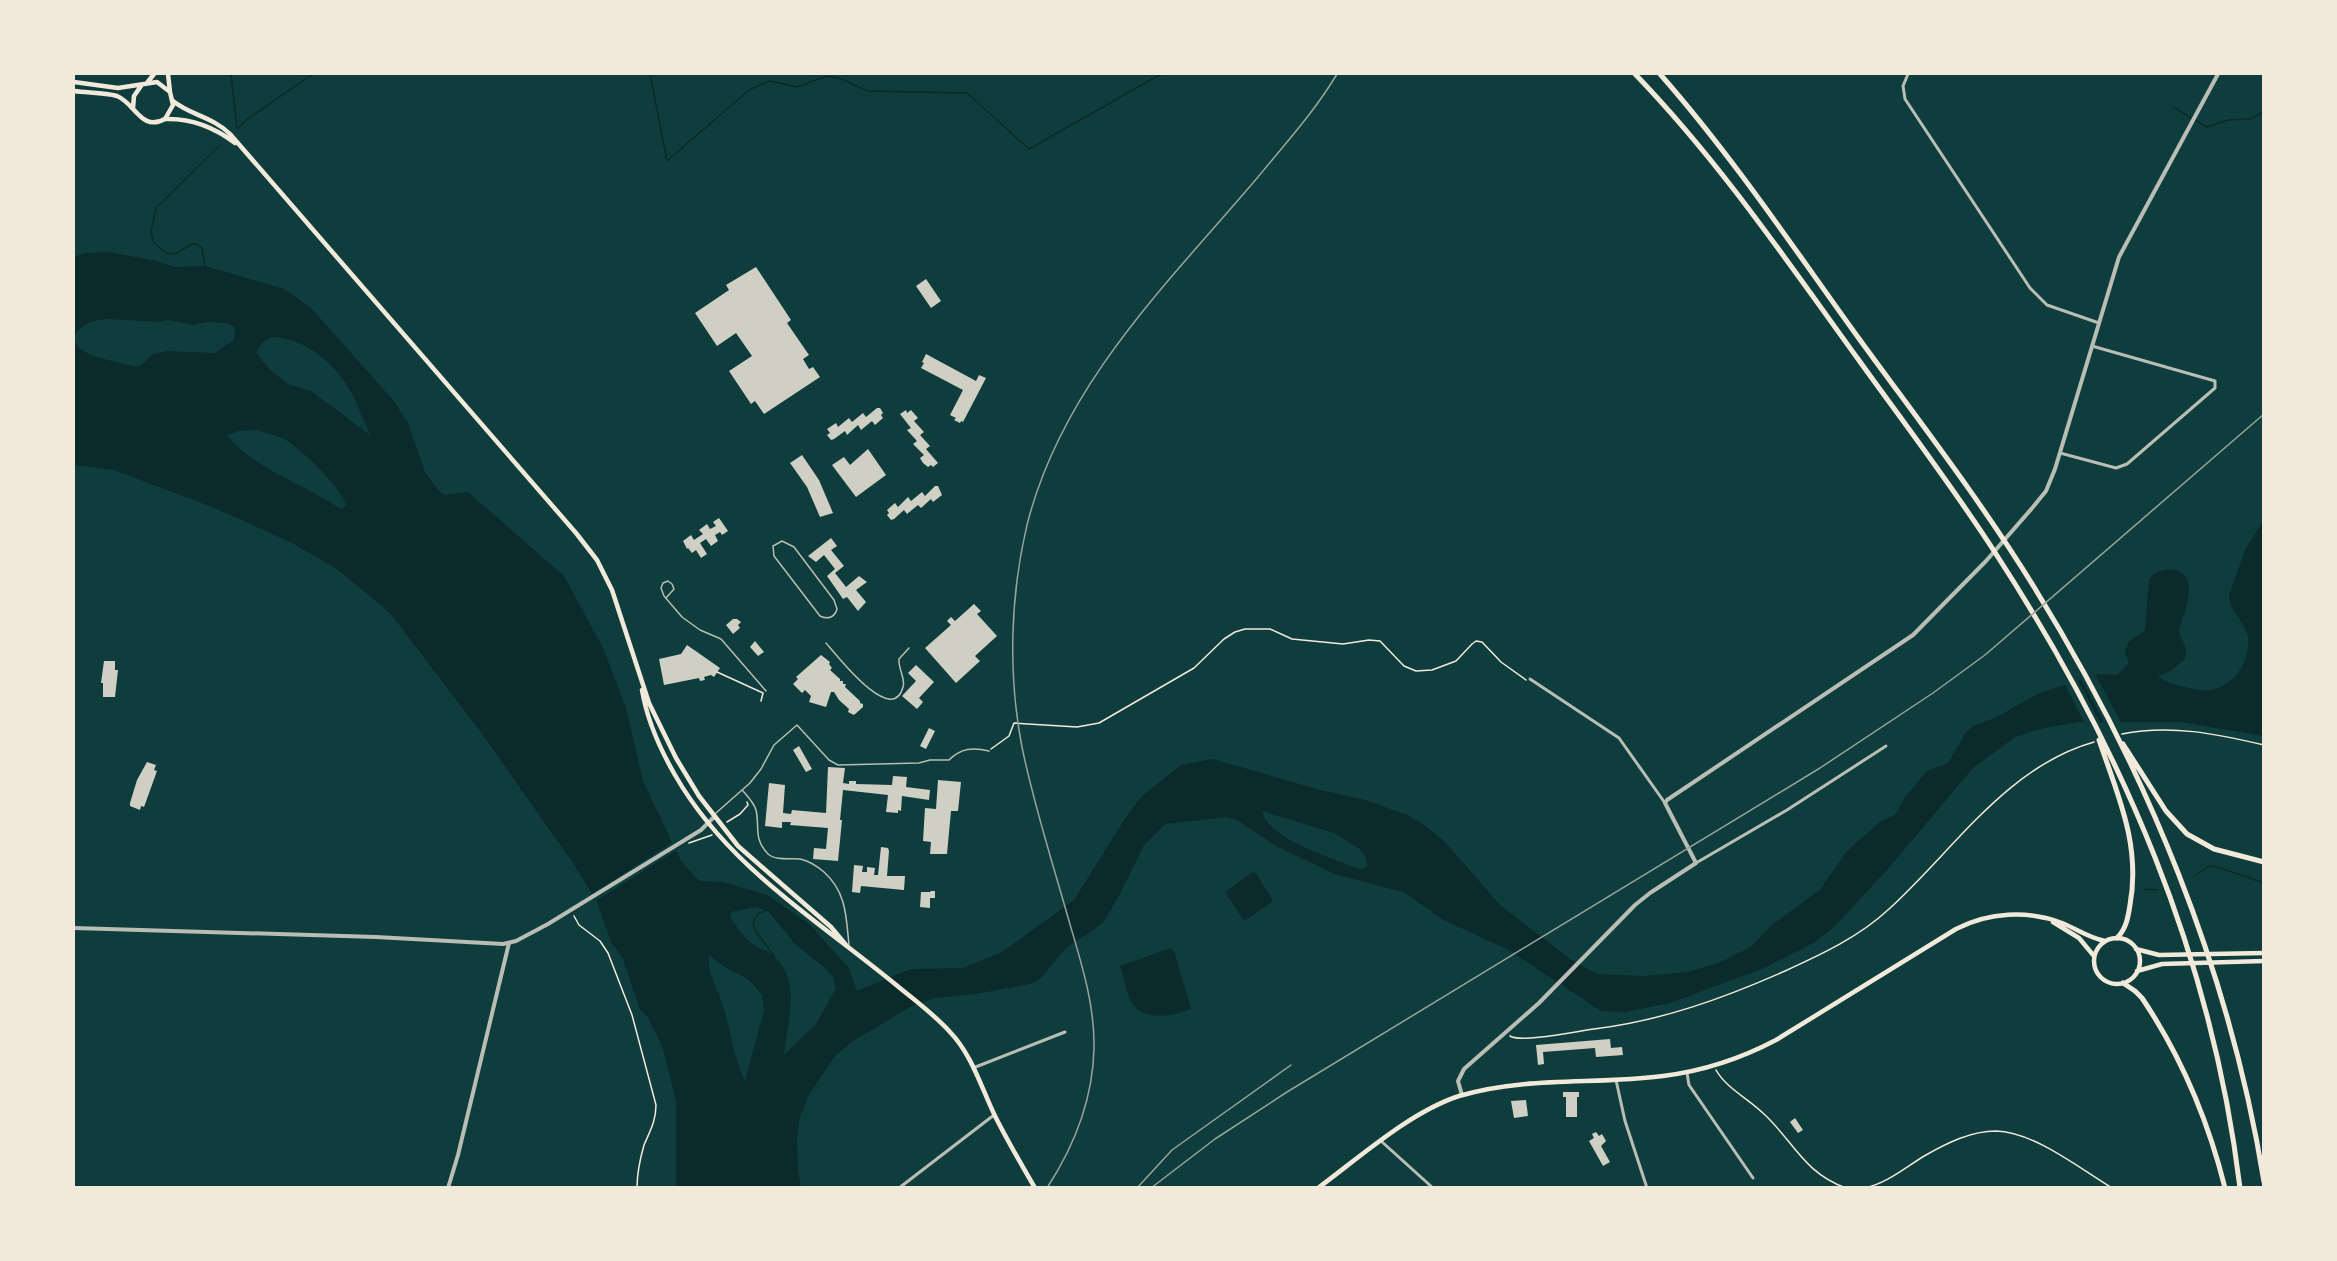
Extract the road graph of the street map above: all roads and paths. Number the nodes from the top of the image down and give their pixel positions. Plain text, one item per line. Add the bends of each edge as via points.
1 (154, 74) edge
2 (168, 74) edge
3 (1635, 74) edge
4 (1660, 74) edge
5 (1908, 74) edge
6 (2218, 74) edge
7 (74, 82) edge
8 (144, 84) junction
9 (74, 91) edge
10 (170, 92) junction
11 (173, 101) junction
12 (133, 108) junction
13 (165, 119) junction
14 (244, 151) junction
15 (2099, 322) junction
16 (2092, 346) junction
17 (2060, 453) junction
18 (778, 561) joint
19 (666, 598) junction
20 (826, 643) dead end
21 (909, 648) dead end
22 (717, 672) dead end
23 (640, 679) junction
24 (1530, 679) joint
25 (766, 691) dead end
26 (761, 701) dead end
27 (2094, 724) junction
28 (2120, 735) dead end
29 (2099, 741) dead end
30 (2264, 745) edge
31 (1886, 746) dead end
32 (989, 751) joint
33 (2132, 762) junction
34 (743, 790) junction
35 (1665, 803) junction
36 (714, 817) junction
37 (726, 823) dead end
38 (708, 824) junction
39 (709, 838) dead end
40 (683, 843) junction
41 (2264, 862) edge
42 (1696, 863) junction
43 (572, 913) dead end
44 (2036, 916) junction
45 (74, 928) edge
46 (2117, 938) junction
47 (2105, 941) junction
48 (509, 943) junction
49 (848, 946) junction
50 (2136, 949) junction
51 (2264, 953) edge
52 (2094, 956) junction
53 (2264, 961) edge
54 (2137, 971) junction
55 (2123, 983) junction
56 (1065, 1032) dead end
57 (1507, 1034) junction
58 (1714, 1066) junction
59 (973, 1068) junction
60 (1687, 1072) junction
61 (1616, 1080) junction
62 (1462, 1095) junction
63 (994, 1115) junction
64 (1381, 1142) junction
65 (1753, 1178) dead end
66 (2264, 1182) edge
67 (448, 1188) edge
68 (638, 1188) edge
69 (899, 1188) edge
70 (1035, 1188) edge
71 (1318, 1188) edge
72 (1433, 1188) edge
73 (1647, 1188) edge
74 (1846, 1188) edge
75 (1865, 1188) edge
76 (2112, 1188) edge
77 (2225, 1188) edge
78 (2240, 1188) edge

1 - 8 main road
2 - 10 main road
3 - 27 highway via 1691,134 1739,195 1981,531 2036,618
4 - 33 highway via 1733,164 1990,521 2061,633
5 - 15 street via 1903,86 1905,99 2030,288 2047,305
6 - 15 street via 2122,251
7 - 8 main road via 114,87
8 - 10 main road via 160,83
8 - 12 main road via 134,94
9 - 12 main road via 114,95
10 - 11 main road
11 - 13 main road
11 - 14 main road via 220,125
12 - 13 main road via 147,122
13 - 14 main road via 202,125
14 - 23 main road via 589,549 618,604
15 - 16 street
16 - 17 street
16 - 17 street via 2215,381 2215,388 2127,464 2116,468
17 - 35 street via 2041,497 1925,625
18 - 18 lane via 820,616 836,613 834,600 791,544 782,541 773,546
19 - 19 lane via 661,588 668,581 674,589
19 - 25 lane via 691,625 721,639
20 - 21 lane via 862,683 885,699 902,690 899,659
22 - 26 path via 763,693
23 - 36 main road via 672,750
23 - 38 main road via 646,711 662,751
24 - 32 path via 1524,681 1482,642 1472,644 1456,661 1416,671 1404,666 1380,641 1343,644 1300,640 1270,628 1253,628 1235,632 1194,668 1099,723 1077,727 1014,723 1009,736
24 - 35 street via 1618,738
27 - 46 highway via 2130,835 2134,865 2127,922
27 - 78 highway via 2116,765 2163,876 2197,977 2220,1070
28 - 30 path via 2184,730
29 - 57 path via 2058,757 2014,785 1983,811 1889,909 1861,932 1825,952 1722,997 1660,1017 1516,1039
31 - 42 street
32 - 34 lane via 965,749 950,760 920,764 838,765 797,725 774,745
33 - 41 highway via 2187,834 2214,849
33 - 66 highway via 2216,981 2245,1086
34 - 36 lane
34 - 37 path via 748,805
34 - 49 lane via 755,808 757,837 769,854 812,863 838,887 844,901
35 - 42 street
36 - 38 street
36 - 49 main road via 749,857
38 - 40 street
38 - 49 main road via 764,881
39 - 40 path
40 - 48 street via 538,930
42 - 57 street via 1643,898
43 - 68 path via 608,953 632,1015 656,1105 656,1118 637,1175
44 - 47 main road
44 - 52 main road via 2074,935
44 - 58 main road via 2003,914 1966,924 1776,1040
45 - 48 street
46 - 47 main road
46 - 50 main road
47 - 52 main road
48 - 67 street
49 - 59 main road via 956,1038
50 - 51 main road via 2153,955
50 - 54 main road
52 - 55 main road via 2101,978
53 - 54 main road via 2176,963
54 - 55 main road
55 - 77 highway via 2142,998 2182,1068 2207,1126
56 - 59 street
57 - 62 street via 1462,1072 1458,1081
58 - 60 main road
58 - 74 path via 1723,1080 1767,1117 1812,1169
59 - 63 main road
60 - 61 main road
60 - 65 street via 1689,1085
61 - 62 main road via 1524,1085
61 - 73 street
62 - 64 main road via 1425,1111
63 - 69 street
63 - 70 main road
64 - 71 main road
64 - 72 street
75 - 76 path via 1882,1183 1958,1139 1995,1131 2046,1148

